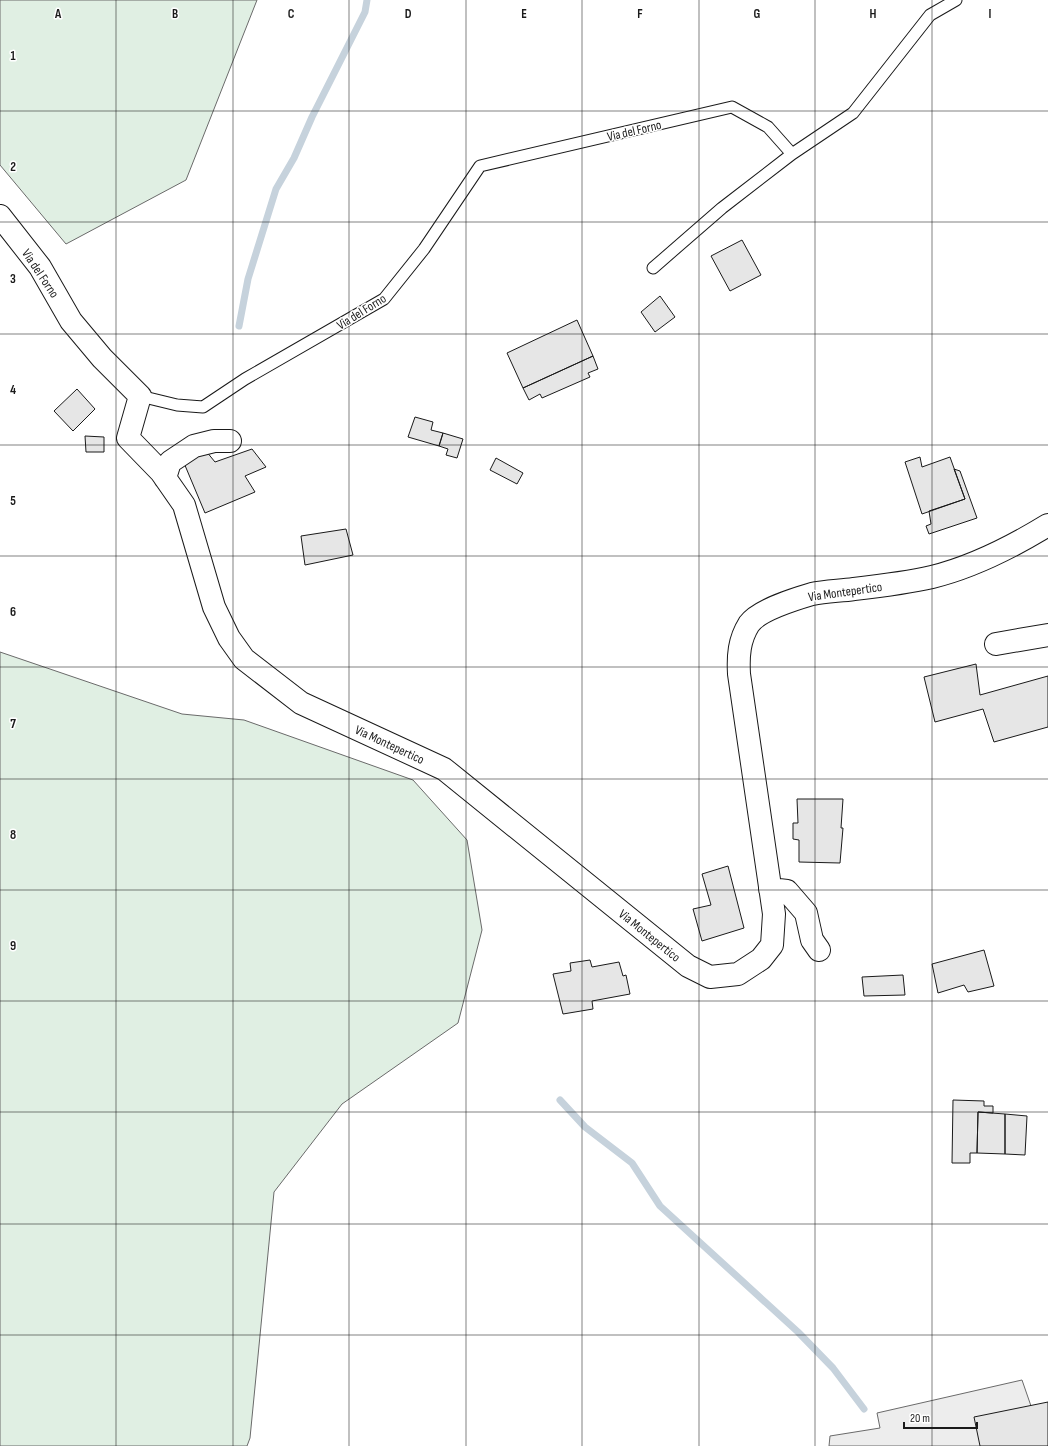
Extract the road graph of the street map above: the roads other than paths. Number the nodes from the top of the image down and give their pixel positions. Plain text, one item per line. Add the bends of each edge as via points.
1 (956, 0) edge
2 (792, 154) junction
3 (0, 216) edge
4 (653, 268) dead end
5 (140, 396) junction
6 (230, 441) dead end
7 (165, 478) junction
8 (1048, 525) edge
9 (1048, 635) edge
10 (996, 644) dead end
11 (770, 888) junction
12 (819, 950) dead end

1 - 2 lane via 930,15 853,113
2 - 4 lane via 722,208
2 - 5 lane, Via del Forno via 768,127 732,106 480,166 424,250 384,299 245,379 203,407 177,405
3 - 5 street, Via del Forno via 40,267 71,321 102,358
5 - 7 street, Via Montepertico via 128,438
6 - 7 street via 214,441 194,446 170,462
7 - 11 street, Via Montepertico via 184,505 214,608 229,638 244,659 301,703 444,769 688,966 710,977 738,974 761,959 772,945 774,914
8 - 11 street, Via Montepertico via 1020,542 933,577 813,594 780,605 750,623 738,653 739,674
9 - 10 street
11 - 12 street via 787,891 806,913 812,940

